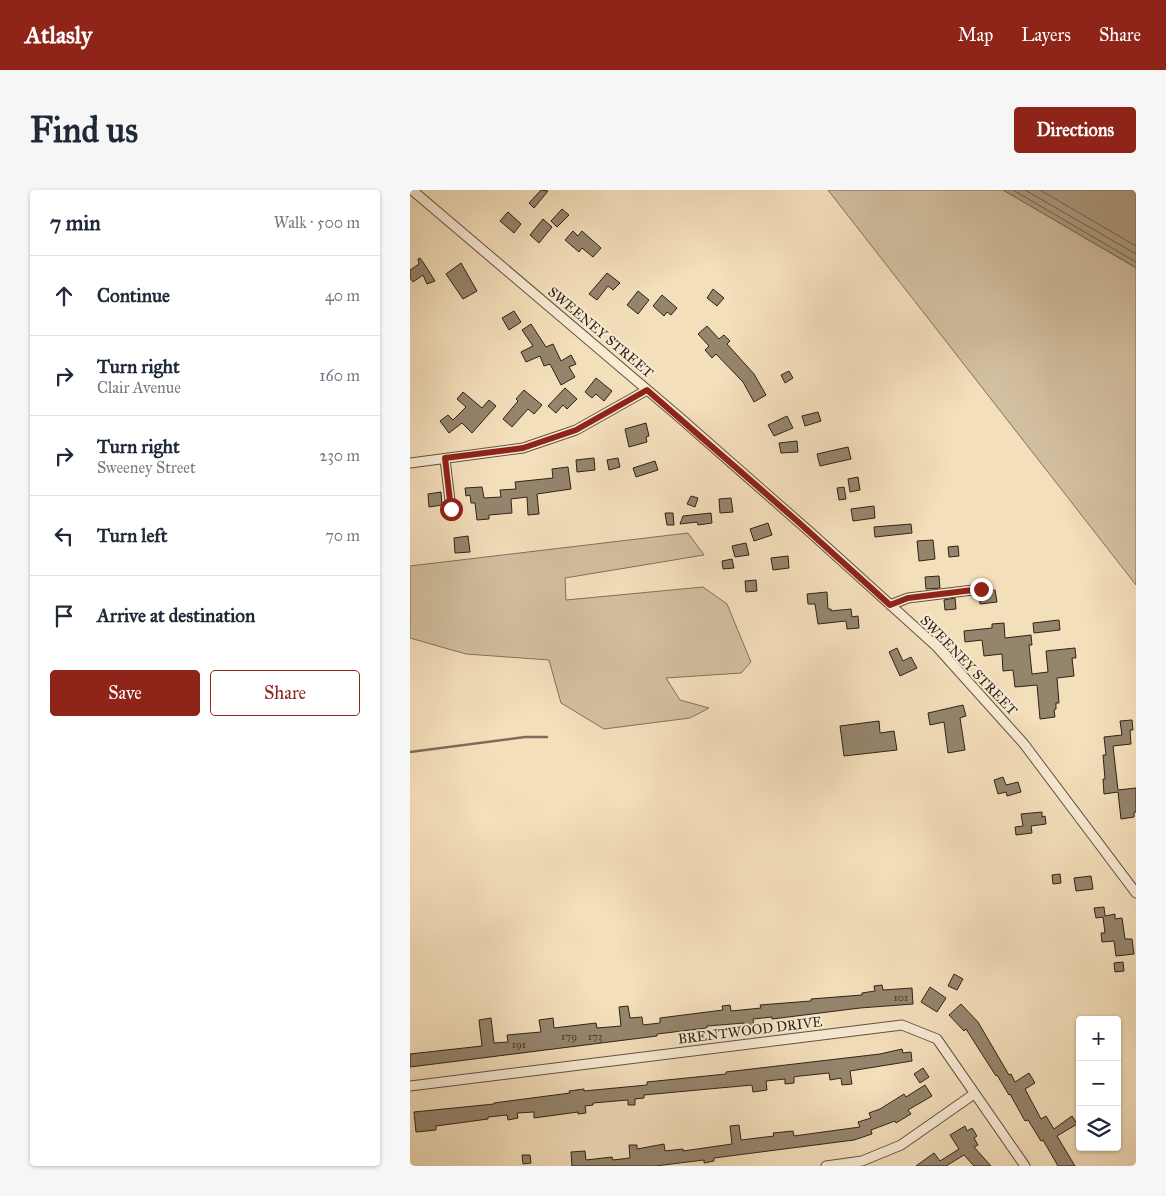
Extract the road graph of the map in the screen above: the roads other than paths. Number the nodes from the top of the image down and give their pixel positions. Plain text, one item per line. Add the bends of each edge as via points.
1 (412, 190) edge
2 (647, 390) junction
3 (445, 458) junction
4 (410, 463) edge
5 (451, 509) dead end
6 (981, 589) dead end
7 (890, 605) junction
8 (1136, 893) edge
9 (410, 1086) edge
10 (974, 1094) junction
11 (826, 1166) edge
12 (1025, 1166) edge

1 - 2 street, SWEENEY STREET
2 - 3 street via 576,430 523,448
2 - 7 street, SWEENEY STREET
3 - 4 street
3 - 5 street
6 - 7 street via 908,598
7 - 8 street, SWEENEY STREET via 937,647 1024,744
9 - 10 street, BRENTWOOD DRIVE via 902,1025 937,1039
10 - 11 street via 901,1145 862,1161
10 - 12 street, BRENTWOOD DRIVE

